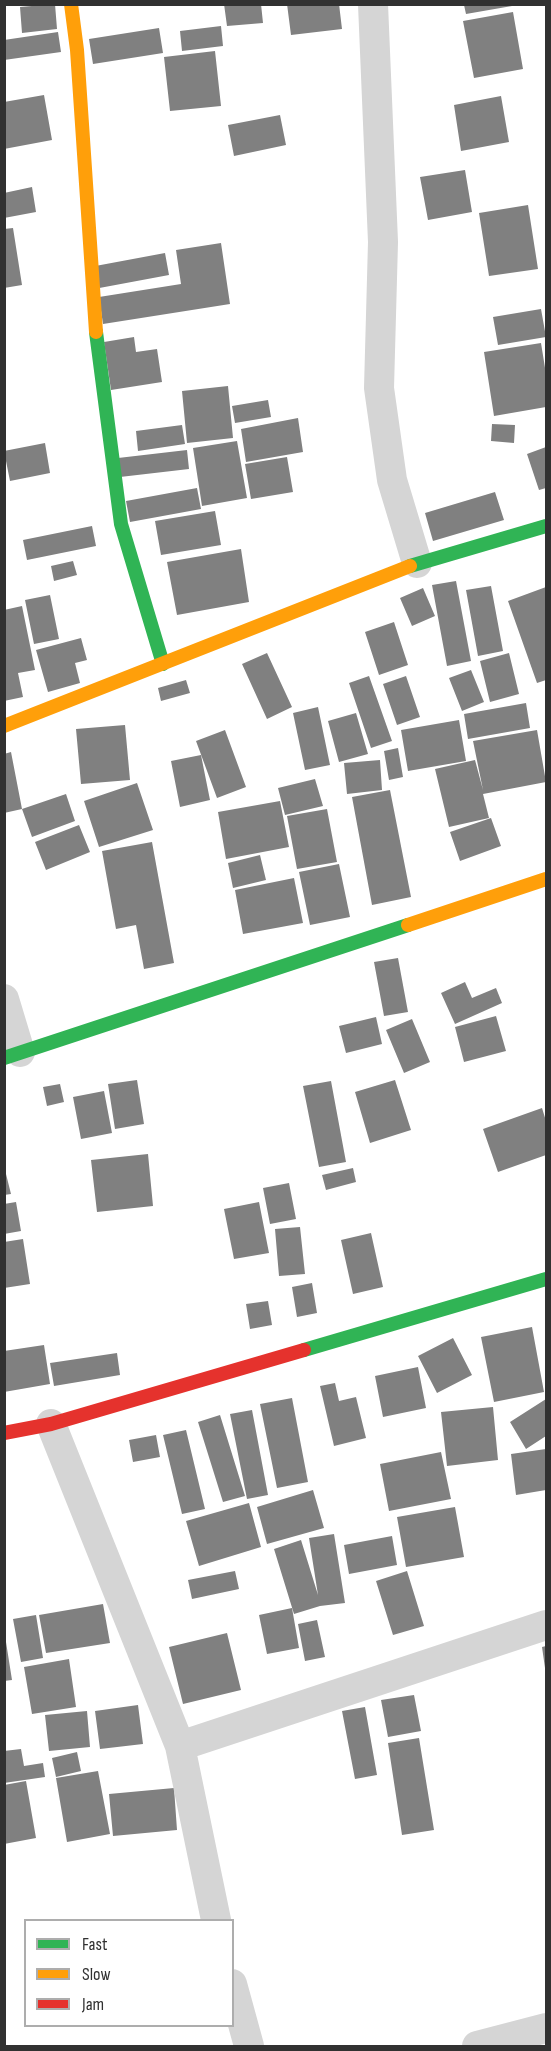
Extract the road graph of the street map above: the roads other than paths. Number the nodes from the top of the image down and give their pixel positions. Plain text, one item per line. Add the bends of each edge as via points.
1 (71, 4) edge
2 (373, 4) edge
3 (546, 526) edge
4 (417, 563) junction
5 (163, 664) junction
6 (4, 726) edge
7 (546, 879) edge
8 (4, 999) edge
9 (12, 1055) edge
10 (546, 1279) edge
11 (51, 1424) junction
12 (4, 1433) edge
13 (546, 1625) edge
14 (180, 1746) junction
15 (216, 1919) edge
16 (234, 1991) edge
17 (546, 2028) edge
18 (249, 2046) edge
19 (477, 2046) edge

1 - 5 street via 94,320 121,524
2 - 4 street via 383,242 379,388 392,480
3 - 4 street
4 - 5 street
5 - 6 street
7 - 9 street
8 - 9 street
10 - 11 street
11 - 12 street
11 - 14 street
13 - 14 street
14 - 15 street
16 - 18 street
17 - 19 street

